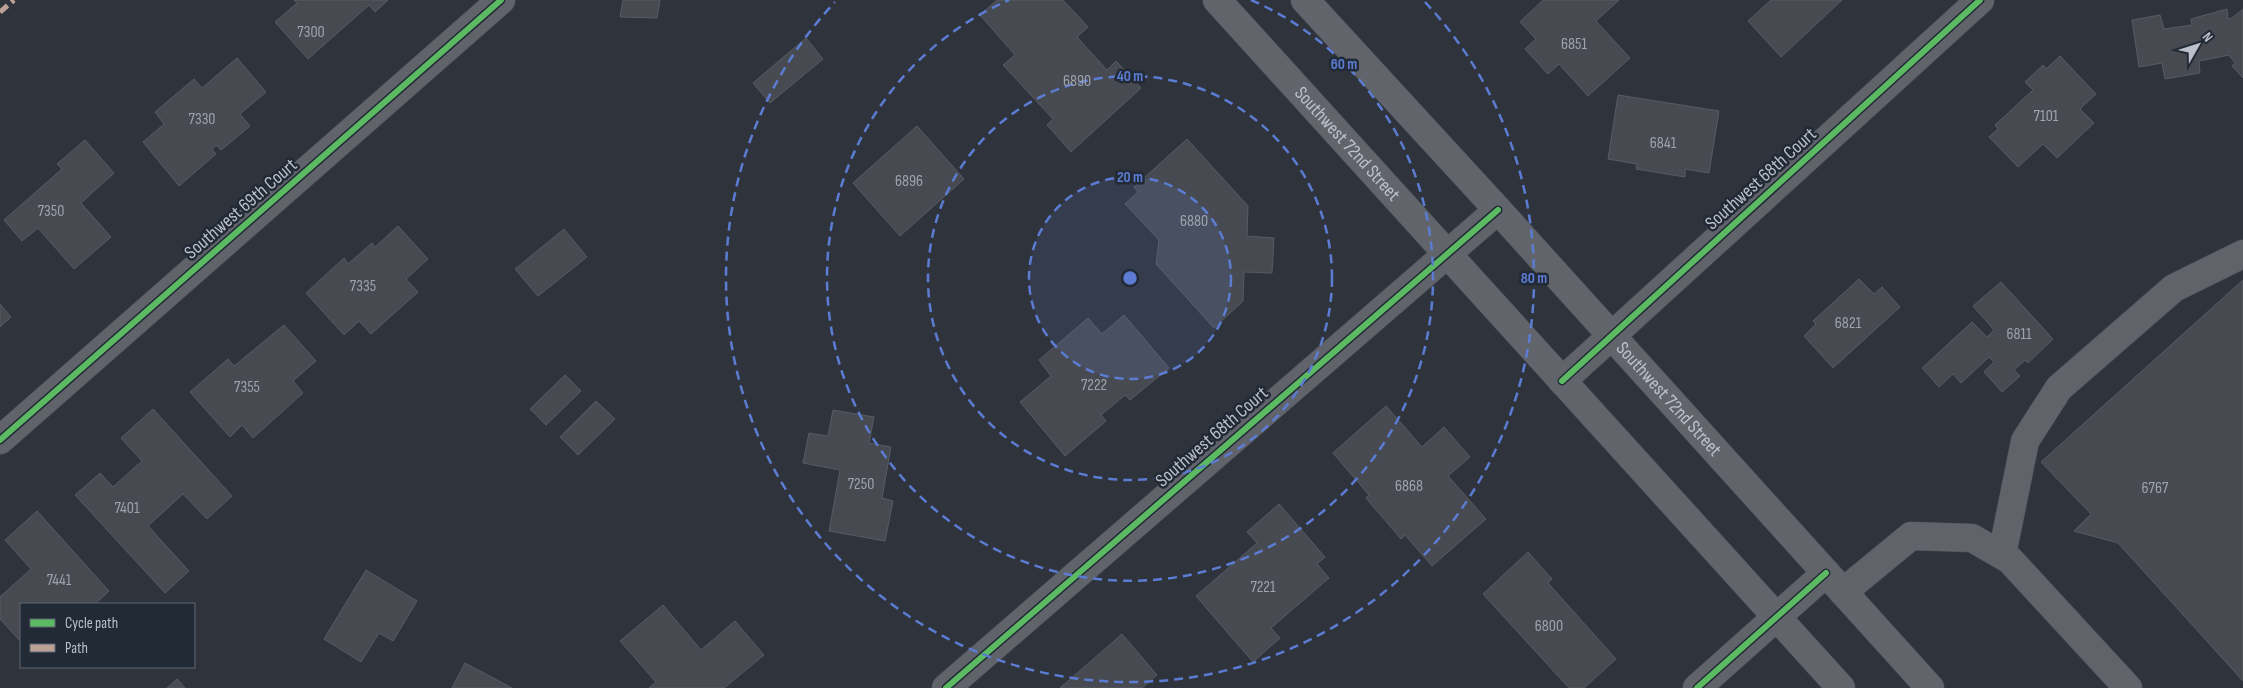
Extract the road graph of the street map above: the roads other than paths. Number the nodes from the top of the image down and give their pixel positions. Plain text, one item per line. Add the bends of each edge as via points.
1 (501, 0) edge
2 (1217, 0) edge
3 (1305, 0) edge
4 (1980, 0) edge
5 (1498, 210) junction
6 (1447, 254) junction
7 (2243, 254) edge
8 (1610, 335) junction
9 (1562, 381) junction
10 (0, 440) edge
11 (2002, 555) junction
12 (1835, 583) junction
13 (1777, 618) junction
14 (946, 688) edge
15 (1697, 688) edge
16 (1840, 688) edge
17 (1930, 688) edge
18 (2128, 688) edge

1 - 10 street, Southwest 69th Court
2 - 6 main road, Southwest 72nd Street
3 - 5 main road, Southwest 72nd Street
4 - 8 street, Southwest 68th Court
5 - 6 street, Southwest 68th Court
5 - 8 main road, Southwest 72nd Street
6 - 9 main road, Southwest 72nd Street
6 - 14 street, Southwest 68th Court
7 - 11 street via 2174,288 2059,388 2025,441
8 - 9 street, Southwest 68th Court
8 - 12 main road, Southwest 72nd Street
9 - 13 main road, Southwest 72nd Street
11 - 12 street via 1972,538 1911,536
11 - 18 street
12 - 13 street
12 - 17 main road, Southwest 72nd Street
13 - 15 street
13 - 16 main road, Southwest 72nd Street

